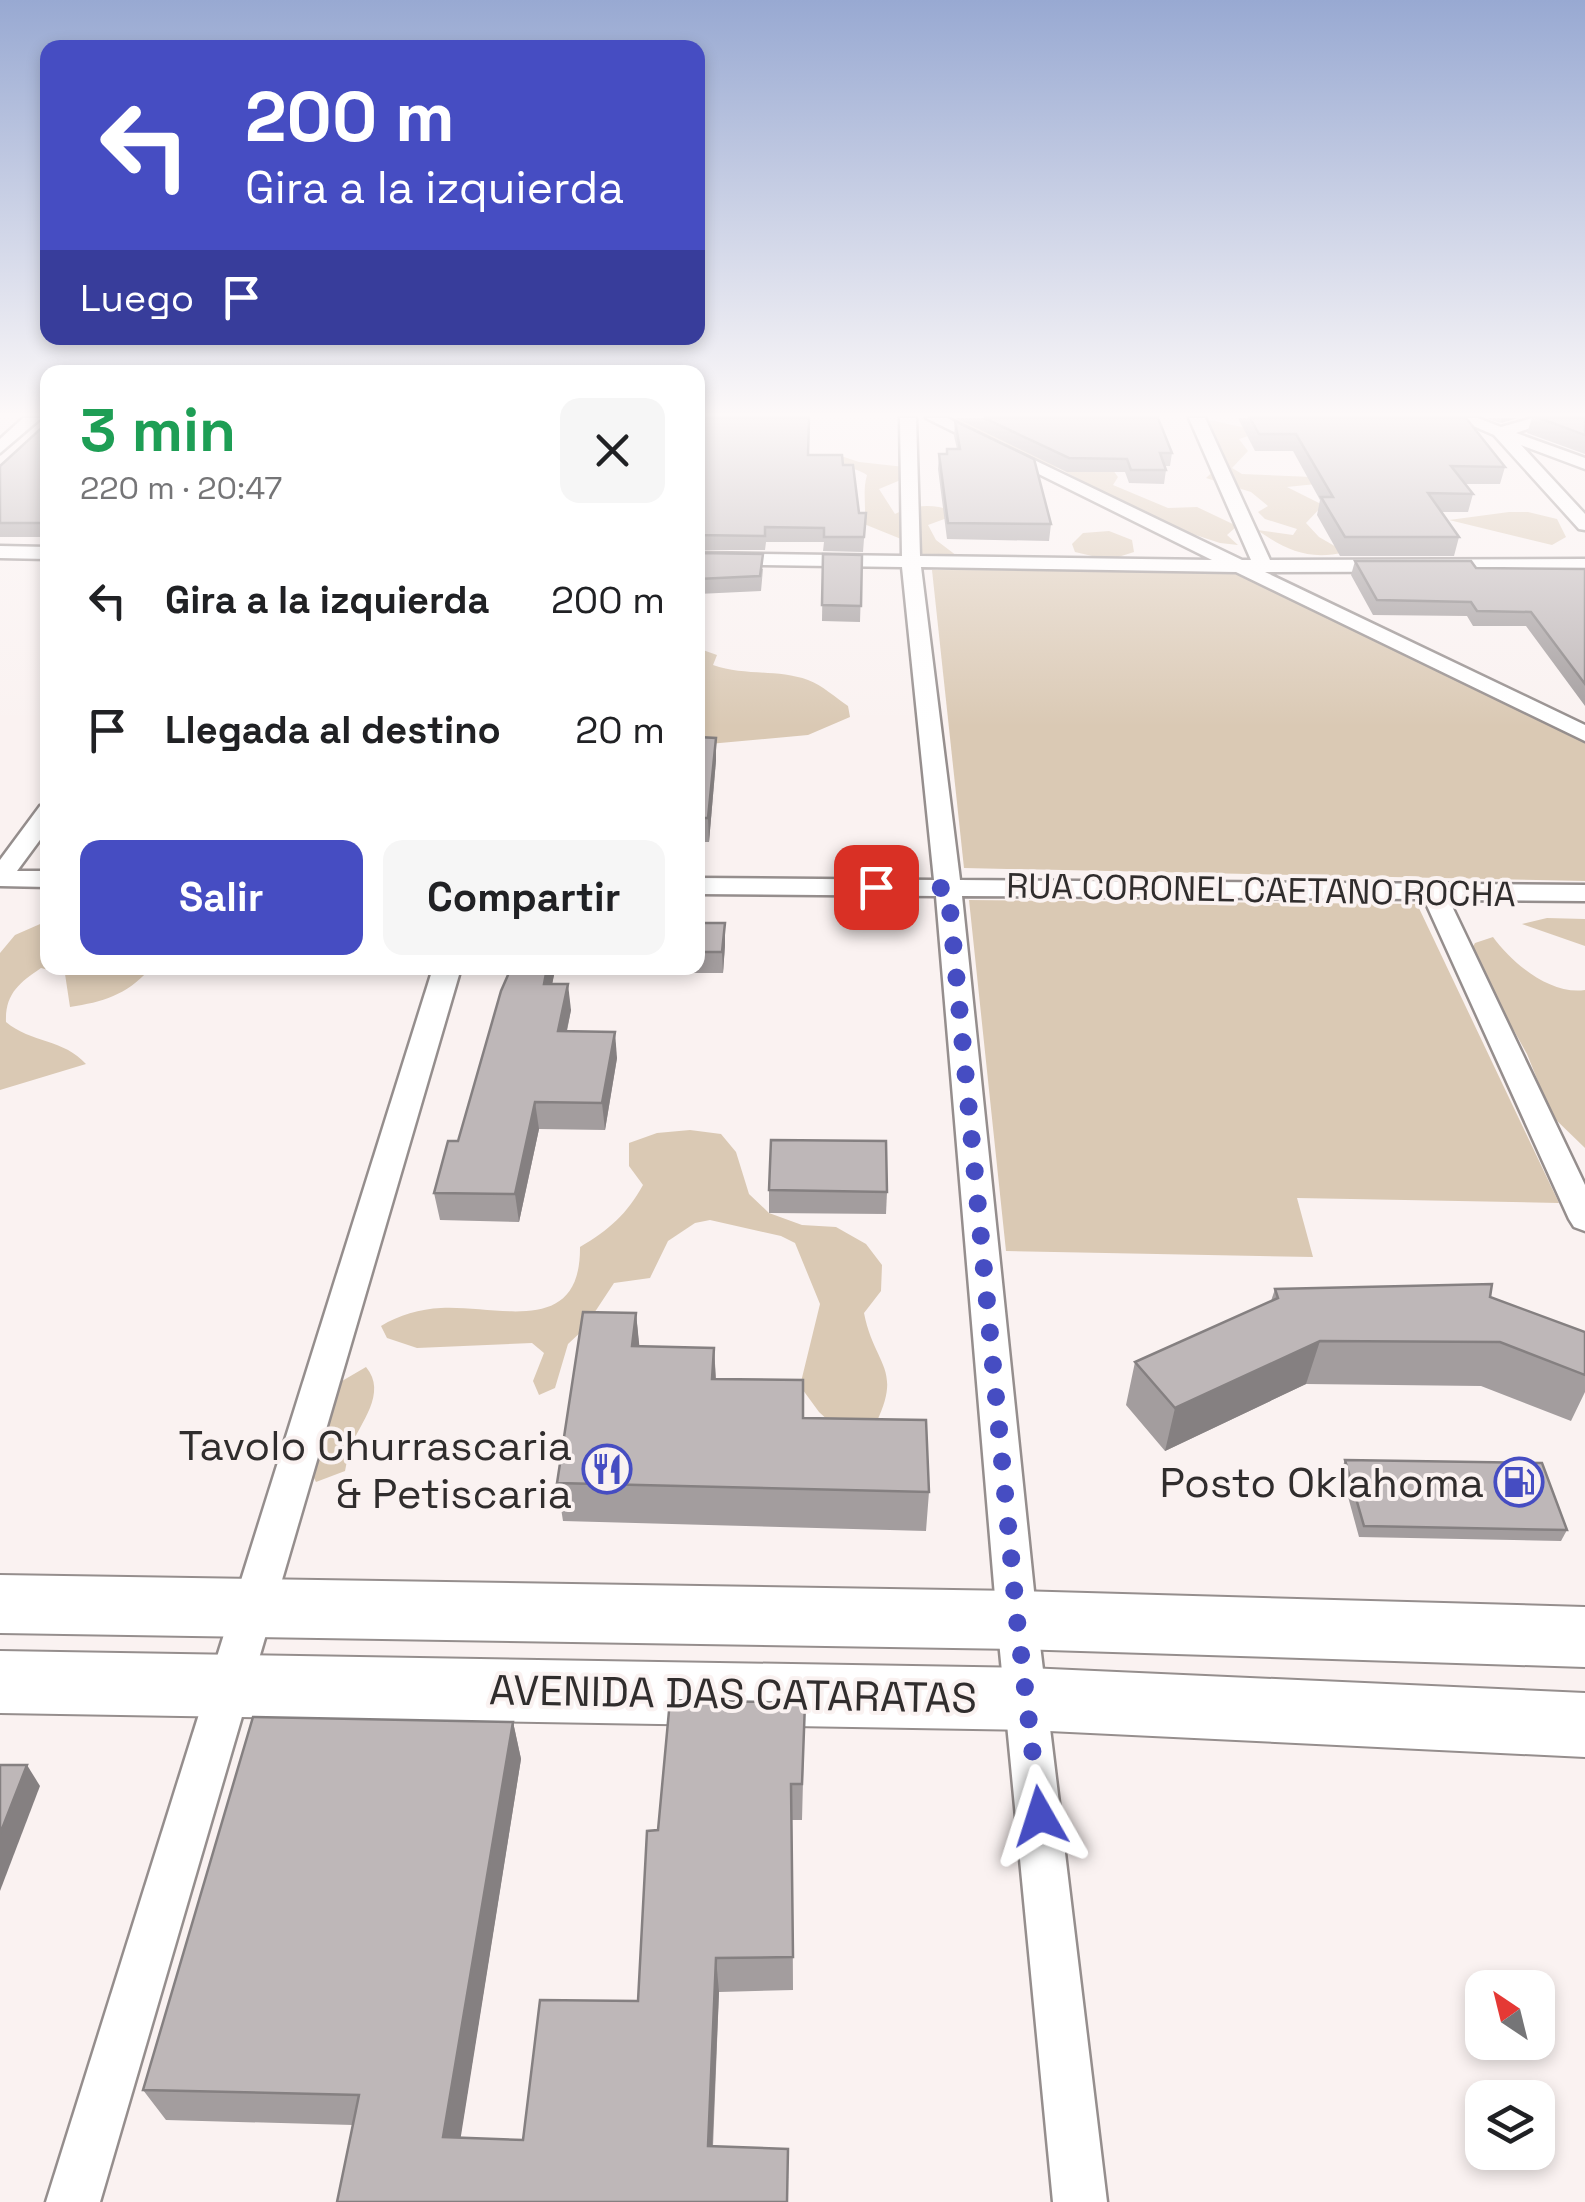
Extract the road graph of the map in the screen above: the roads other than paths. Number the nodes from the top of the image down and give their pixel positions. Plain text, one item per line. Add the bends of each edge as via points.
1 (911, 521) edge
2 (1146, 521) edge
3 (1243, 521) edge
4 (0, 552) edge
5 (40, 553) edge
6 (705, 559) edge
7 (912, 561) junction
8 (1585, 565) edge
9 (1239, 566) junction
10 (1263, 566) junction
11 (1585, 734) edge
12 (40, 822) edge
13 (0, 878) edge
14 (40, 879) edge
15 (705, 886) edge
16 (948, 888) junction
17 (1434, 892) junction
18 (1585, 894) edge
19 (445, 975) edge
20 (1585, 1220) edge
21 (0, 1604) edge
22 (252, 1606) junction
23 (1017, 1620) junction
24 (1585, 1637) edge
25 (0, 1682) edge
26 (230, 1686) junction
27 (1028, 1700) junction
28 (1585, 1724) edge
29 (73, 2202) edge
30 (1080, 2202) edge

1 - 7 street
2 - 9 street
3 - 10 street
4 - 5 street
6 - 7 street
7 - 9 street
7 - 16 street
8 - 10 street
9 - 10 street
9 - 11 street
12 - 13 street
13 - 14 street
15 - 16 street, RUA CORONEL CAETANO ROCHA
16 - 17 street, RUA CORONEL CAETANO ROCHA
16 - 23 street
17 - 18 street, RUA CORONEL CAETANO ROCHA
17 - 20 street
19 - 22 street
21 - 22 main road
22 - 23 main road
22 - 26 street
23 - 24 main road
23 - 27 street
25 - 26 main road, AVENIDA DAS CATARATAS
26 - 27 main road, AVENIDA DAS CATARATAS
26 - 29 street
27 - 28 main road, AVENIDA DAS CATARATAS
27 - 30 street

